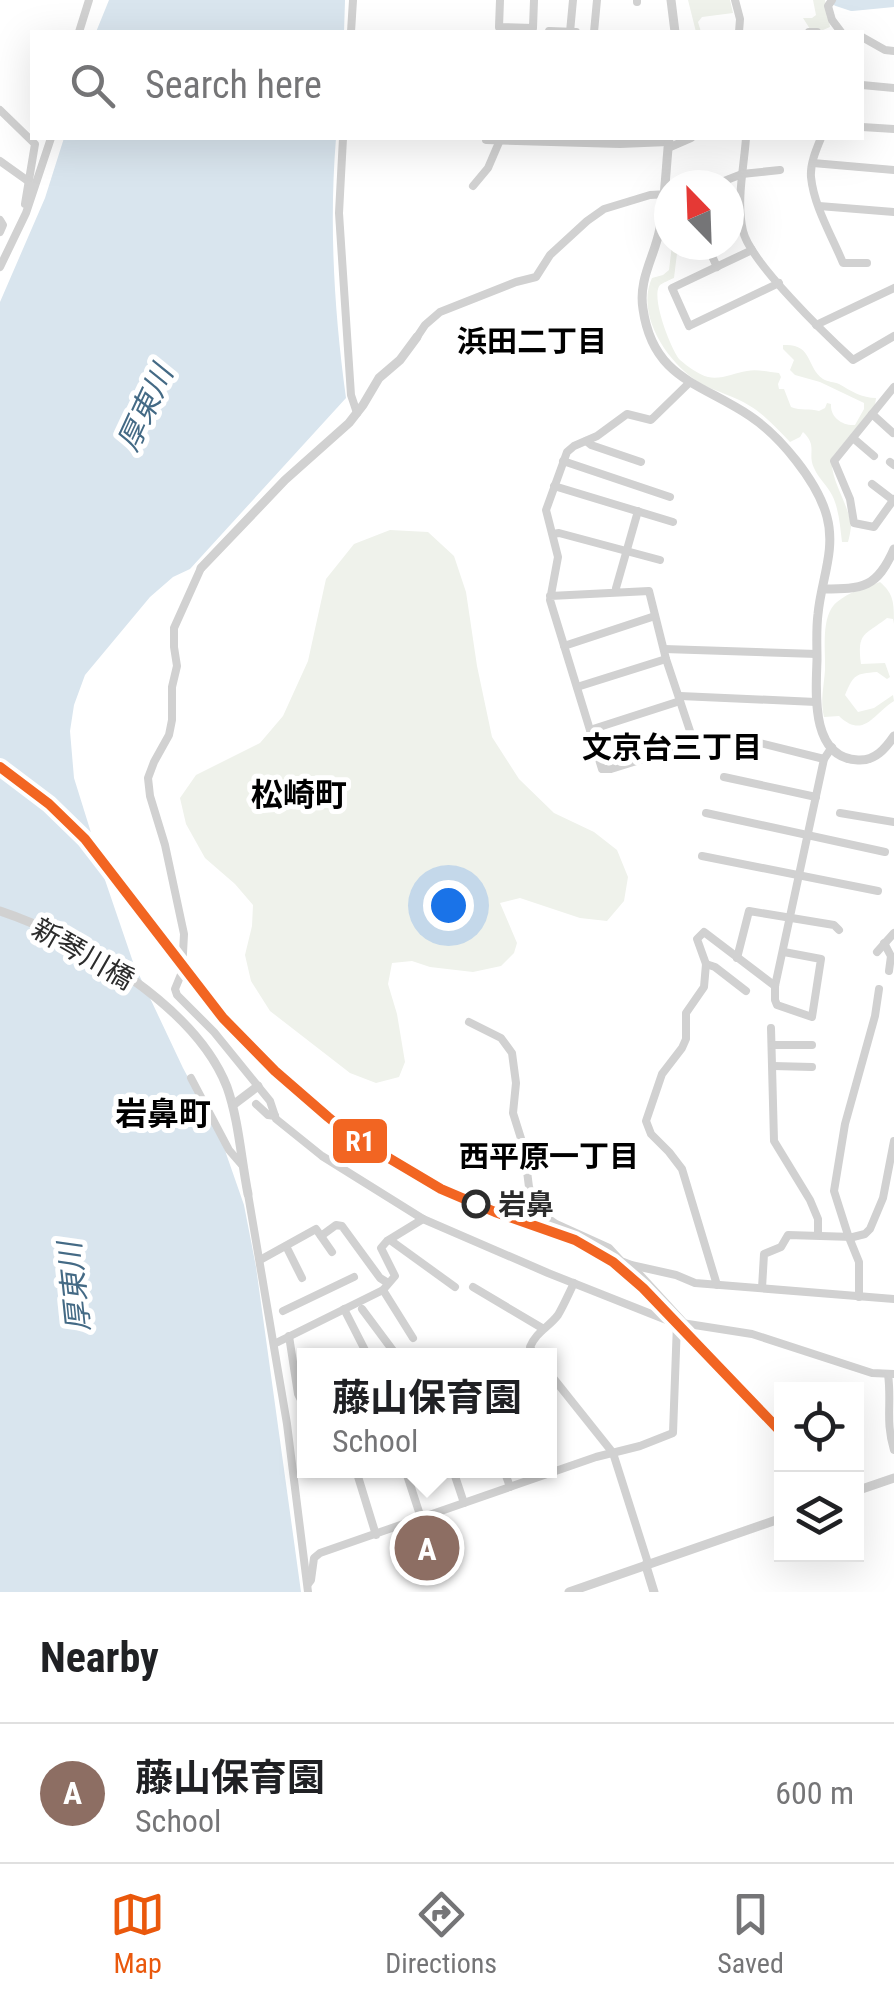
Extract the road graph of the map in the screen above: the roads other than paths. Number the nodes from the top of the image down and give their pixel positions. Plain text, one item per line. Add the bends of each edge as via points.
1 (89, 0) edge
2 (353, 0) edge
3 (500, 0) edge
4 (534, 0) edge
5 (573, 0) edge
6 (598, 0) edge
7 (671, 0) edge
8 (735, 0) edge
9 (832, 0) edge
10 (80, 30) edge
11 (351, 30) edge
12 (573, 30) edge
13 (594, 30) edge
14 (675, 30) edge
15 (739, 30) edge
16 (837, 30) edge
17 (864, 39) edge
18 (894, 51) edge
19 (864, 86) edge
20 (894, 88) edge
21 (0, 110) edge
22 (864, 127) edge
23 (894, 129) edge
24 (30, 139) edge
25 (31, 140) edge
26 (50, 140) edge
27 (343, 140) edge
28 (493, 140) edge
29 (570, 140) edge
30 (605, 140) edge
31 (746, 140) edge
32 (820, 140) edge
33 (668, 142) edge
34 (813, 163) junction
35 (2, 166) edge
36 (667, 170) edge
37 (742, 170) edge
38 (780, 170) dead end
39 (894, 170) edge
40 (744, 174) edge
41 (28, 182) junction
42 (473, 186) dead end
43 (654, 197) edge
44 (819, 206) junction
45 (894, 212) edge
46 (26, 213) junction
47 (0, 220) edge
48 (0, 232) edge
49 (744, 234) edge
50 (654, 249) edge
51 (752, 250) junction
52 (713, 260) edge
53 (867, 263) dead end
54 (716, 267) junction
55 (0, 268) edge
56 (779, 284) junction
57 (894, 288) edge
58 (816, 325) junction
59 (894, 336) edge
60 (417, 337) joint
61 (689, 383) junction
62 (893, 389) edge
63 (357, 413) junction
64 (872, 414) junction
65 (893, 433) edge
66 (853, 438) junction
67 (586, 441) junction
68 (874, 456) dead end
69 (563, 461) junction
70 (641, 462) dead end
71 (872, 484) dead end
72 (554, 486) junction
73 (670, 496) dead end
74 (893, 500) edge
75 (638, 511) junction
76 (673, 522) dead end
77 (553, 534) junction
78 (894, 549) edge
79 (626, 551) junction
80 (660, 560) dead end
81 (201, 568) joint
82 (822, 589) junction
83 (616, 592) junction
84 (550, 596) junction
85 (655, 616) junction
86 (564, 646) junction
87 (665, 654) junction
88 (817, 654) junction
89 (577, 687) junction
90 (680, 699) junction
91 (816, 702) junction
92 (590, 730) junction
93 (732, 736) dead end
94 (894, 736) edge
95 (832, 746) junction
96 (824, 758) junction
97 (724, 777) dead end
98 (816, 797) junction
99 (840, 813) dead end
100 (706, 814) dead end
101 (894, 822) edge
102 (808, 835) junction
103 (885, 852) dead end
104 (702, 856) dead end
105 (800, 875) junction
106 (878, 891) dead end
107 (0, 911) edge
108 (791, 918) junction
109 (840, 930) dead end
110 (894, 933) edge
111 (884, 943) junction
112 (784, 952) junction
113 (877, 952) dead end
114 (738, 958) junction
115 (706, 964) junction
116 (890, 971) dead end
117 (775, 986) junction
118 (879, 989) dead end
119 (746, 991) dead end
120 (469, 1022) dead end
121 (770, 1028) dead end
122 (772, 1045) junction
123 (812, 1045) dead end
124 (773, 1066) junction
125 (812, 1067) dead end
126 (192, 1078) dead end
127 (258, 1086) junction
128 (256, 1104) dead end
129 (232, 1105) junction
130 (275, 1116) junction
131 (894, 1140) edge
132 (893, 1152) edge
133 (242, 1165) junction
134 (248, 1194) joint
135 (423, 1219) junction
136 (818, 1235) junction
137 (848, 1235) junction
138 (321, 1236) junction
139 (390, 1240) junction
140 (286, 1246) junction
141 (332, 1252) dead end
142 (260, 1260) junction
143 (630, 1265) junction
144 (354, 1277) dead end
145 (302, 1278) dead end
146 (574, 1283) junction
147 (717, 1284) junction
148 (386, 1286) junction
149 (455, 1287) dead end
150 (473, 1287) dead end
151 (762, 1288) junction
152 (318, 1294) junction
153 (859, 1296) junction
154 (894, 1300) edge
155 (344, 1308) junction
156 (362, 1309) dead end
157 (283, 1311) dead end
158 (328, 1316) junction
159 (681, 1324) junction
160 (542, 1328) junction
161 (288, 1336) junction
162 (412, 1338) dead end
163 (274, 1344) junction
164 (364, 1348) edge
165 (391, 1348) edge
166 (531, 1348) edge
167 (891, 1374) edge
168 (557, 1383) edge
169 (297, 1388) edge
170 (894, 1450) edge
171 (613, 1453) junction
172 (557, 1471) edge
173 (358, 1478) edge
174 (408, 1478) edge
175 (456, 1478) edge
176 (507, 1478) edge
177 (536, 1478) edge
178 (894, 1478) edge
179 (510, 1487) junction
180 (864, 1488) edge
181 (464, 1504) junction
182 (421, 1518) junction
183 (774, 1521) edge
184 (376, 1535) junction
185 (646, 1566) junction
186 (308, 1588) edge
187 (568, 1592) edge
188 (654, 1592) edge

1 - 10 street
2 - 11 street
3 - 4 street via 499,27 533,28
5 - 12 street
6 - 13 street
7 - 14 street
8 - 15 street
9 - 16 street via 829,13
17 - 18 street
19 - 20 street
21 - 24 street
22 - 23 street
25 - 41 street
26 - 46 street
27 - 63 street via 338,214
28 - 42 street via 488,168
29 - 30 street
30 - 33 street
31 - 37 street
32 - 34 street
33 - 36 street
34 - 39 street
34 - 44 street
35 - 41 street
38 - 40 street
41 - 46 street
43 - 60 street via 604,209 550,255 536,278 440,312
44 - 45 street
44 - 53 street via 844,263
46 - 55 street
47 - 48 street
49 - 51 street
50 - 61 street via 643,281 643,310 656,349
51 - 54 street
51 - 56 street
52 - 54 street
54 - 56 street via 672,288 689,326
56 - 58 street
57 - 58 street
58 - 59 street via 853,360
60 - 63 street
61 - 67 street via 651,420 627,414
61 - 82 street via 766,428 816,488 830,534
62 - 64 street
63 - 81 street
64 - 65 street
64 - 66 street
66 - 68 street
66 - 74 street via 834,460 854,523 874,527
67 - 69 street
67 - 70 street
69 - 72 street
69 - 73 street
71 - 74 street
72 - 75 street
72 - 77 street via 546,510
75 - 76 street
75 - 79 street
77 - 79 street
77 - 84 street via 558,557
78 - 82 street via 881,575 869,582
79 - 80 street
79 - 83 street
81 - 127 street via 174,628 172,720 148,787 184,934 177,995
82 - 88 street
83 - 84 street
83 - 85 street via 649,590
84 - 86 street
85 - 86 street
85 - 87 street
86 - 89 street
87 - 88 street
87 - 89 street
87 - 90 street
88 - 91 street
89 - 92 street
90 - 91 street
90 - 92 street
90 - 92 street via 694,742 602,769
91 - 95 street via 819,726
93 - 96 street
94 - 95 street via 865,760
95 - 96 street
96 - 98 street
97 - 98 street
98 - 102 street
99 - 101 street
100 - 102 street
102 - 103 street
102 - 105 street
104 - 105 street
105 - 106 street
105 - 108 street
107 - 129 street, 新琴川橋 via 99,958 162,1004 201,1041
108 - 109 street
108 - 112 street
108 - 114 street via 749,911
110 - 111 street
111 - 113 street
111 - 116 street
112 - 117 street
112 - 117 street via 821,959 812,1017 777,1005
114 - 115 street via 704,932 697,939
114 - 117 street
115 - 119 street
115 - 147 street via 704,987 686,1013 686,1039 662,1074 646,1121 682,1169
118 - 137 street via 834,1191
120 - 143 street via 502,1038 512,1053 513,1113 538,1208
121 - 122 street
122 - 123 street
122 - 124 street
124 - 125 street
124 - 136 street via 774,1141 810,1200
126 - 133 street
127 - 129 street
127 - 130 street
128 - 130 street
129 - 133 street, 新琴川橋
130 - 135 street via 322,1156
131 - 132 street
132 - 137 street via 870,1229
133 - 134 street, 新琴川橋
134 - 142 street
135 - 139 street
135 - 146 street
136 - 137 street
136 - 151 street via 788,1235 764,1254
137 - 153 street via 859,1262
138 - 140 street via 316,1230
138 - 141 street
138 - 148 street via 340,1225
139 - 148 street via 381,1248 395,1276
139 - 149 street
140 - 142 street
140 - 145 street
142 - 163 street
143 - 147 street
143 - 159 street
144 - 152 street
146 - 159 street
146 - 160 street via 556,1319
147 - 151 street
148 - 155 street
148 - 162 street
150 - 160 street
151 - 153 street
152 - 157 street
152 - 158 street
153 - 154 street
155 - 158 street
155 - 164 street
156 - 165 street
158 - 161 street
159 - 167 street via 752,1334
159 - 171 street via 673,1433
160 - 166 street
161 - 163 street
161 - 169 street
163 - 186 street
167 - 170 street via 887,1418
168 - 171 street
171 - 172 street
171 - 185 street
173 - 184 street
174 - 182 street
175 - 181 street
176 - 179 street
177 - 179 street
178 - 180 street
179 - 181 street
181 - 182 street
182 - 184 street
183 - 185 street
184 - 186 street via 320,1553
185 - 187 street
185 - 188 street

